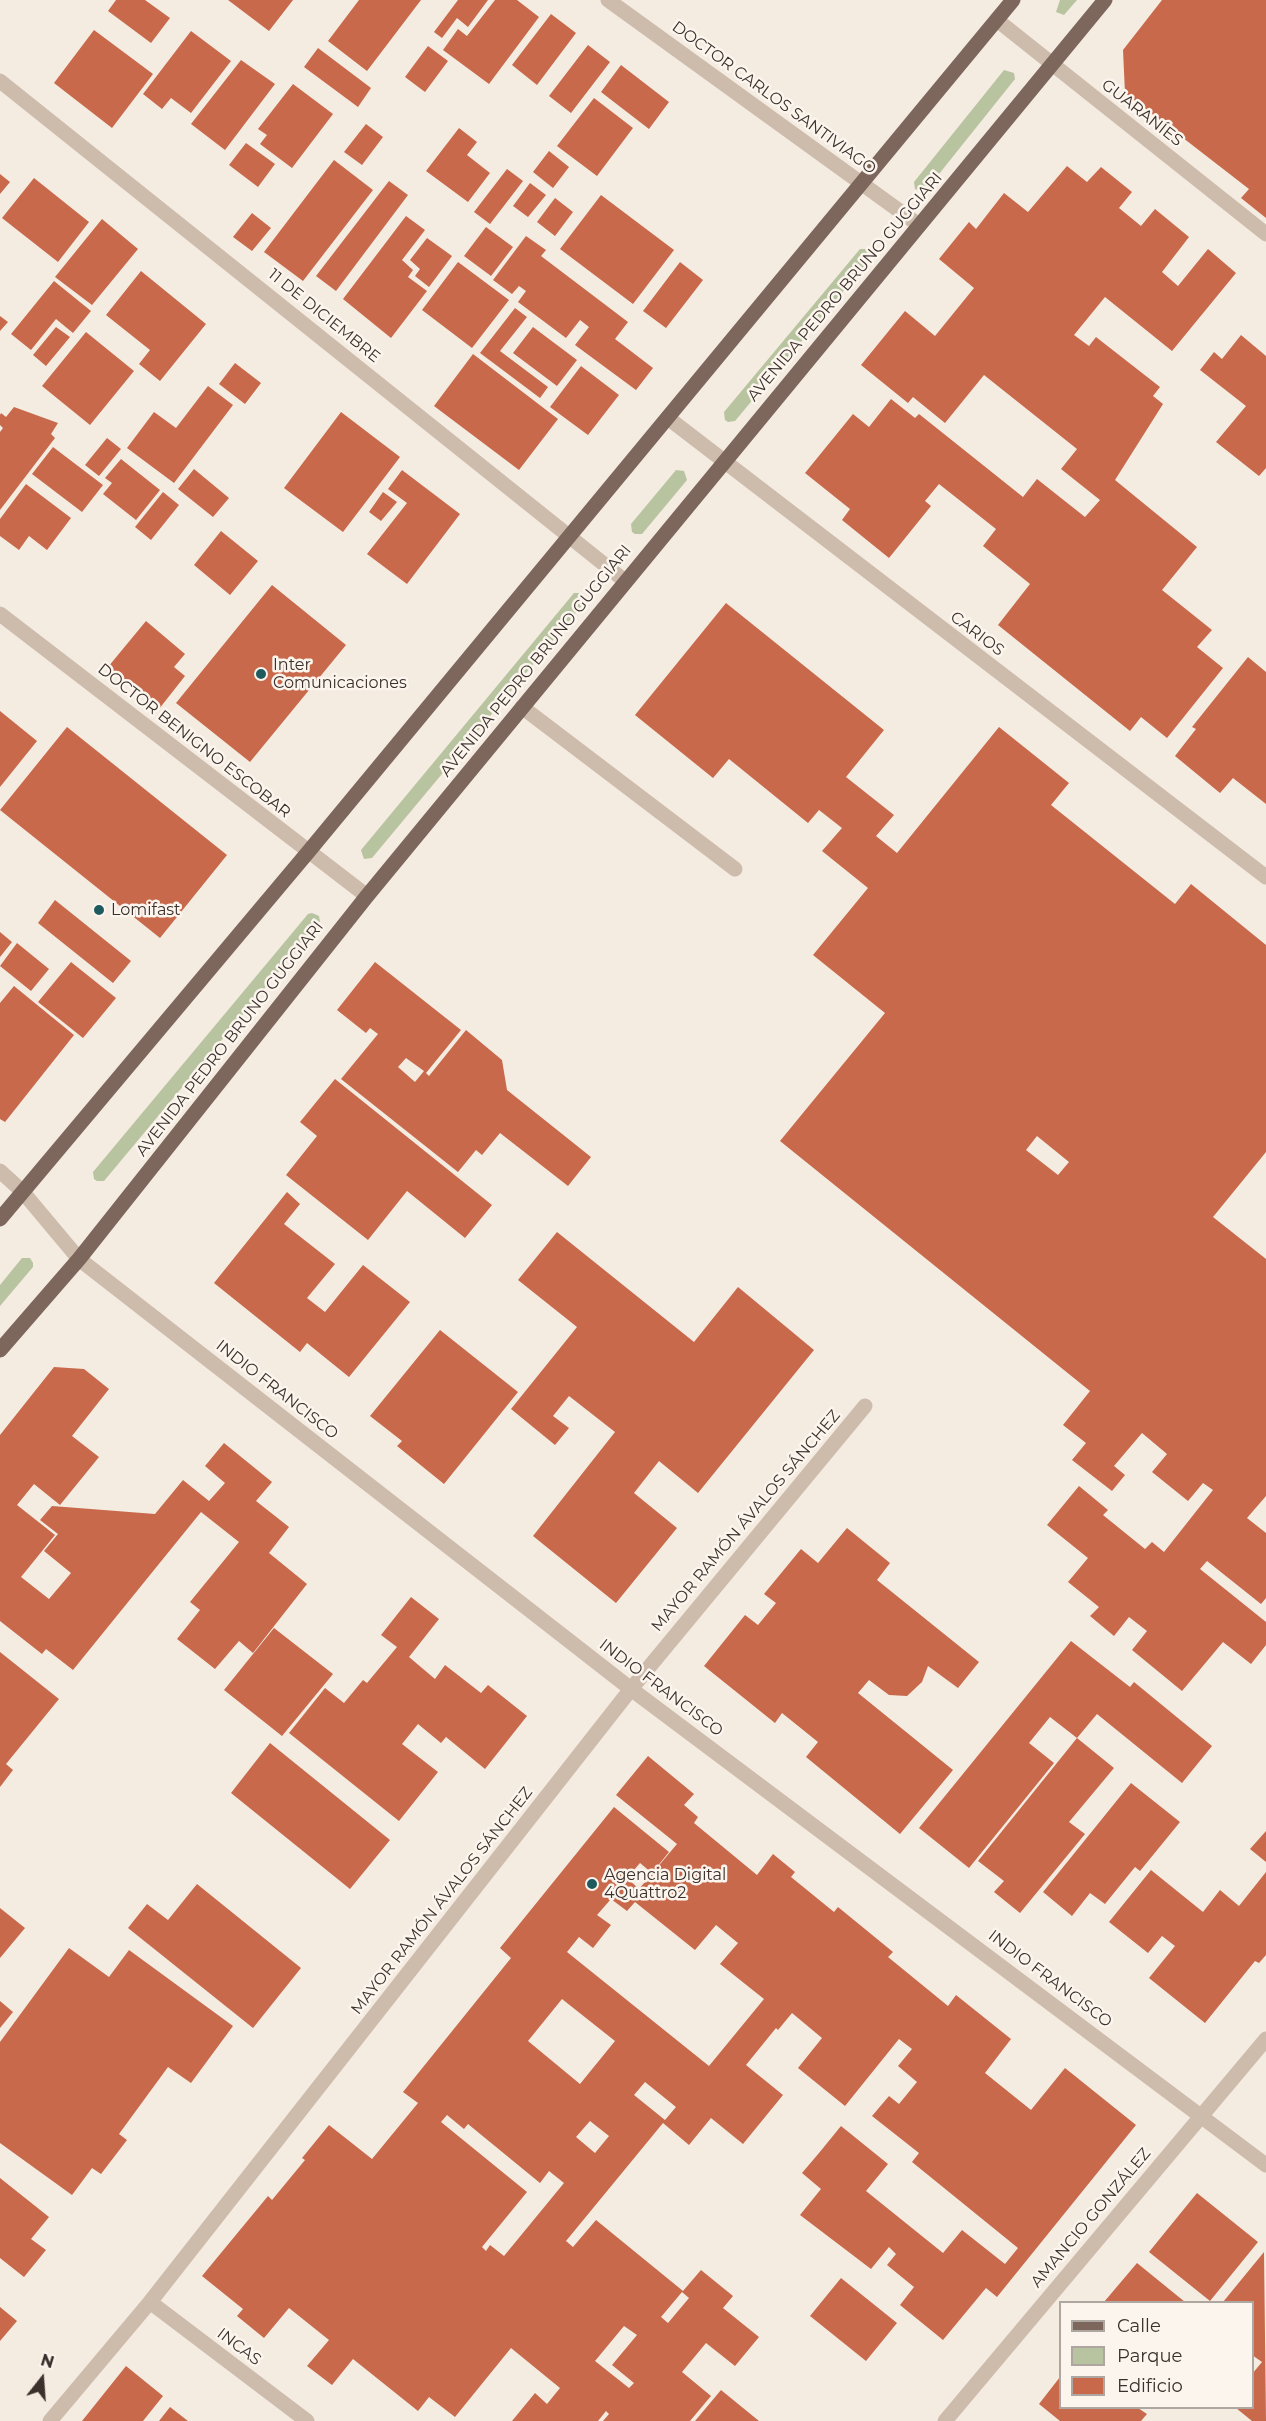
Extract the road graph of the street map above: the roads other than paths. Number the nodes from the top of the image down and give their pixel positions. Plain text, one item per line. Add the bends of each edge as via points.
1 (608, 0) edge
2 (1013, 0) edge
3 (1105, 0) edge
4 (997, 20) junction
5 (1052, 65) junction
6 (0, 81) edge
7 (861, 183) junction
8 (919, 225) junction
9 (1266, 234) edge
10 (668, 418) junction
11 (724, 462) junction
12 (570, 536) junction
13 (625, 581) junction
14 (0, 614) edge
15 (522, 707) junction
16 (309, 851) junction
17 (735, 868) dead end
18 (1266, 878) edge
19 (367, 896) junction
20 (0, 1170) edge
21 (22, 1191) junction
22 (0, 1219) edge
23 (79, 1259) junction
24 (0, 1350) edge
25 (865, 1406) dead end
26 (631, 1689) junction
27 (1266, 2038) edge
28 (1201, 2114) junction
29 (1266, 2165) edge
30 (150, 2302) junction
31 (50, 2421) edge
32 (307, 2421) edge
33 (945, 2421) edge

1 - 7 street, DOCTOR CARLOS SANTIVIAGO
2 - 4 main road
3 - 5 main road, AVENIDA PEDRO BRUNO GUGGIARI
4 - 5 street, GUARANÍES
4 - 7 main road
5 - 8 main road, AVENIDA PEDRO BRUNO GUGGIARI
5 - 9 street, GUARANÍES
6 - 12 street, 11 DE DICIEMBRE
7 - 8 street, DOCTOR CARLOS SANTIVIAGO
7 - 10 main road
8 - 11 main road, AVENIDA PEDRO BRUNO GUGGIARI
10 - 11 street, CARIOS
10 - 12 main road
11 - 13 main road, AVENIDA PEDRO BRUNO GUGGIARI
11 - 18 street, CARIOS
12 - 13 street, 11 DE DICIEMBRE
12 - 16 main road
13 - 15 main road, AVENIDA PEDRO BRUNO GUGGIARI
14 - 16 street, DOCTOR BENIGNO ESCOBAR
15 - 17 street
15 - 19 main road, AVENIDA PEDRO BRUNO GUGGIARI
16 - 19 street, DOCTOR BENIGNO ESCOBAR
16 - 21 main road
19 - 23 main road, AVENIDA PEDRO BRUNO GUGGIARI
20 - 21 street, INDIO FRANCISCO
21 - 22 main road
21 - 23 street, INDIO FRANCISCO
23 - 24 main road, AVENIDA PEDRO BRUNO GUGGIARI
23 - 26 street, INDIO FRANCISCO
25 - 26 street, MAYOR RAMÓN ÁVALOS SÁNCHEZ
26 - 28 street, INDIO FRANCISCO
26 - 30 street, MAYOR RAMÓN ÁVALOS SÁNCHEZ
27 - 28 street, AMANCIO GONZÁLEZ
28 - 29 street, INDIO FRANCISCO
28 - 33 street, AMANCIO GONZÁLEZ
30 - 31 street, MAYOR RAMÓN ÁVALOS SÁNCHEZ
30 - 32 street, INCAS

